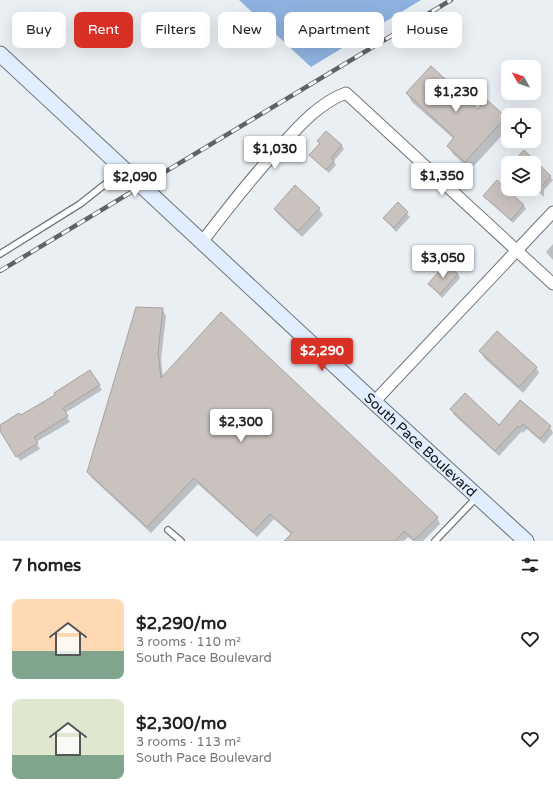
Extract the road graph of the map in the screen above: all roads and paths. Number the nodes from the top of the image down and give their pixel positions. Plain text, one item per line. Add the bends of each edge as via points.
1 (0, 54) edge
2 (124, 169) junction
3 (553, 212) edge
4 (202, 242) junction
5 (517, 251) junction
6 (0, 254) edge
7 (553, 284) edge
8 (374, 402) junction
9 (477, 497) junction
10 (509, 526) junction
11 (168, 530) dead end
12 (181, 541) edge
13 (435, 541) edge
14 (518, 541) edge
15 (526, 541) edge

1 - 2 main road, South Pace Boulevard
2 - 4 main road, South Pace Boulevard
2 - 6 lane via 80,204
3 - 5 street
4 - 5 street via 251,179 295,131 320,107 334,97 346,93
4 - 8 main road, South Pace Boulevard
5 - 7 street
5 - 8 street
8 - 9 main road, South Pace Boulevard
9 - 10 main road, South Pace Boulevard
9 - 13 lane
10 - 14 main road
10 - 15 main road, South Pace Boulevard
11 - 12 lane

